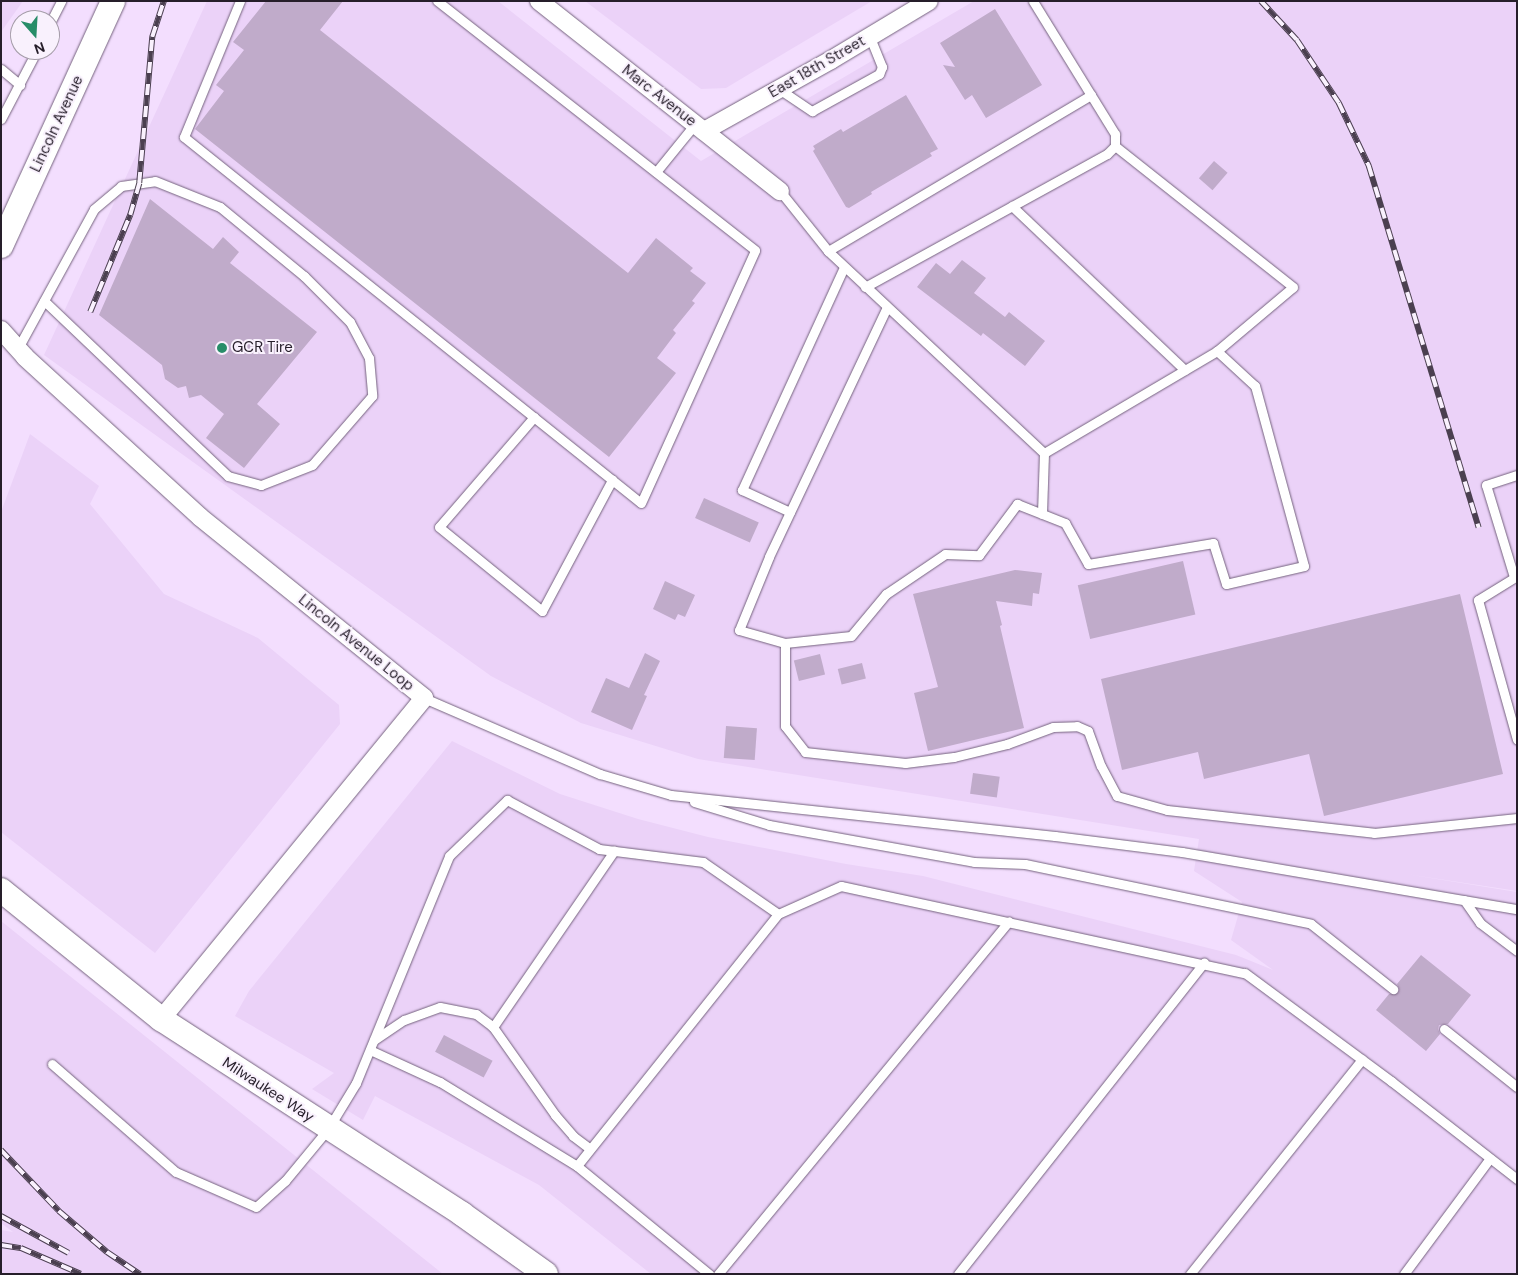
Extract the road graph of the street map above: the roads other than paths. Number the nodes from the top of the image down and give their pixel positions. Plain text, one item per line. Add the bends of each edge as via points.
1 (113, 1) edge
2 (240, 1) edge
3 (438, 1) edge
4 (539, 1) edge
5 (929, 1) edge
6 (1033, 1) edge
7 (870, 37) junction
8 (32, 60) edge
9 (1, 69) edge
10 (20, 85) junction
11 (779, 89) junction
12 (1091, 95) junction
13 (1, 119) edge
14 (699, 128) junction
15 (1115, 146) junction
16 (656, 172) junction
17 (780, 191) joint
18 (1012, 206) junction
19 (1, 246) edge
20 (828, 251) junction
21 (844, 267) junction
22 (864, 287) junction
23 (44, 301) junction
24 (886, 307) junction
25 (2, 335) edge
26 (18, 348) junction
27 (1217, 351) junction
28 (1185, 370) junction
29 (534, 417) junction
30 (1044, 452) junction
31 (1517, 475) edge
32 (612, 480) junction
33 (790, 512) junction
34 (1042, 514) junction
35 (1515, 577) edge
36 (784, 643) junction
37 (424, 698) junction
38 (1517, 740) edge
39 (671, 796) junction
40 (1517, 818) edge
41 (614, 851) junction
42 (1, 890) edge
43 (1464, 900) junction
44 (1517, 909) edge
45 (778, 914) junction
46 (1009, 921) junction
47 (1517, 951) edge
48 (1204, 962) junction
49 (1393, 989) dead end
50 (161, 1019) junction
51 (493, 1027) junction
52 (1444, 1029) dead end
53 (374, 1040) junction
54 (370, 1050) junction
55 (1362, 1059) junction
56 (52, 1064) dead end
57 (1517, 1086) edge
58 (328, 1128) junction
59 (590, 1149) junction
60 (1490, 1158) junction
61 (577, 1166) junction
62 (1517, 1180) edge
63 (546, 1274) edge
64 (709, 1274) edge
65 (718, 1274) edge
66 (958, 1274) edge
67 (1190, 1274) edge
68 (1404, 1274) edge

1 - 19 street, Lincoln Avenue
2 - 29 lane via 184,138
3 - 16 lane
4 - 14 street, Marc Avenue
5 - 7 street, East 18th Street
6 - 12 lane
7 - 11 street, East 18th Street
7 - 11 lane via 882,67 879,74 812,111
8 - 10 lane
9 - 10 lane
10 - 13 lane
11 - 14 street, East 18th Street
12 - 15 lane via 1115,134
12 - 20 lane
14 - 16 lane
14 - 17 street, Marc Avenue
15 - 18 lane via 1107,154
15 - 27 lane via 1293,287
16 - 32 lane via 755,250 641,503
17 - 20 lane
18 - 22 lane
18 - 28 lane
20 - 21 lane
21 - 22 lane
21 - 33 lane via 742,490
22 - 24 lane
23 - 23 lane via 94,209 121,186 156,181 220,207 304,276 350,322 369,358 372,396 312,465 261,485 228,476
23 - 26 lane
24 - 30 lane
24 - 33 lane
25 - 26 street, Lincoln Avenue Loop
26 - 37 street, Lincoln Avenue Loop via 200,517
27 - 28 lane
27 - 34 lane via 1255,386 1304,566 1226,584 1212,543 1088,564 1065,523
28 - 30 lane
29 - 32 lane
29 - 32 lane via 439,527 542,611
30 - 34 lane
31 - 35 lane via 1486,485
33 - 36 lane via 739,630
34 - 36 lane via 1017,504 979,555 945,554 886,594 851,636
35 - 38 lane via 1478,600
36 - 40 lane via 785,726 805,752 905,763 954,757 1052,727 1077,726 1088,731 1117,796 1167,810 1374,833
37 - 39 lane via 600,774
37 - 50 street, Lincoln Avenue Loop
39 - 43 lane via 1055,836
39 - 49 lane via 768,825 974,862 1025,864 1311,924
41 - 45 lane via 703,862
41 - 51 lane
41 - 53 lane via 599,850 507,800 449,856
42 - 50 street, Milwaukee Way
43 - 44 lane
43 - 47 lane via 1480,922
45 - 46 lane via 841,886
45 - 59 lane
46 - 48 lane
46 - 65 lane
48 - 55 lane via 1245,973
48 - 66 lane
50 - 58 street, Milwaukee Way
51 - 53 lane via 476,1014 440,1007 404,1020
51 - 59 lane via 556,1115 573,1136
52 - 57 lane
53 - 54 lane
54 - 58 lane via 356,1083
54 - 61 lane via 440,1082
55 - 60 lane
55 - 67 lane
56 - 58 lane via 176,1172 256,1207 285,1181
58 - 63 street, Milwaukee Way via 462,1214
59 - 61 lane
60 - 62 lane
60 - 68 lane
61 - 64 lane

